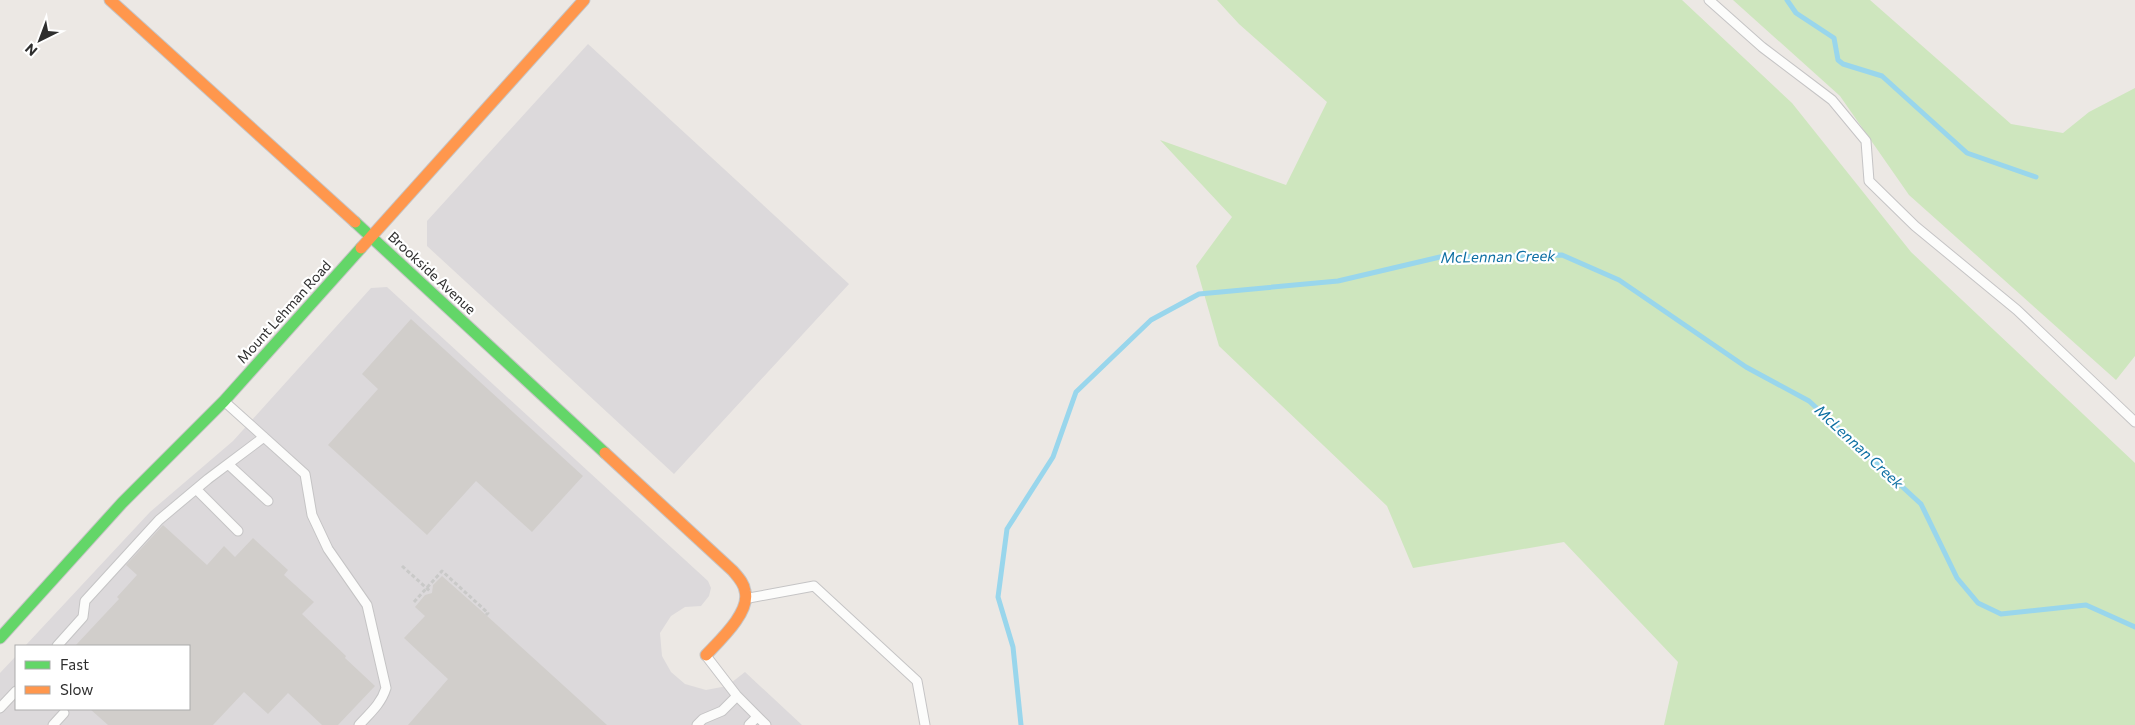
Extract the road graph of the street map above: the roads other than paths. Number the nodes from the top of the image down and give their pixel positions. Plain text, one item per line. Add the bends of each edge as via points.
1 (110, 0) edge
2 (584, 0) edge
3 (1710, 0) edge
4 (371, 237) junction
5 (224, 401) junction
6 (2135, 422) edge
7 (264, 436) junction
8 (228, 464) junction
9 (196, 489) junction
10 (268, 501) dead end
11 (238, 531) dead end
12 (746, 598) junction
13 (0, 638) edge
14 (58, 645) edge
15 (706, 654) joint
16 (15, 691) edge
17 (738, 696) junction
18 (0, 708) edge
19 (64, 713) dead end
20 (757, 716) junction
21 (53, 725) edge
22 (359, 725) edge
23 (698, 725) edge
24 (749, 725) edge
25 (766, 725) edge
26 (925, 725) edge

1 - 4 street, Brookside Avenue
2 - 4 street, Mount Lehman Road
3 - 6 lane via 1762,47 1832,100 1866,141 1869,181 1915,226 2017,310
4 - 5 street, Mount Lehman Road
4 - 12 street, Brookside Avenue via 732,571 743,584
5 - 7 lane
5 - 13 street, Mount Lehman Road via 122,504
7 - 8 lane
7 - 22 lane via 305,474 312,516 328,550 367,606 386,688 379,702
8 - 9 lane
8 - 10 lane
9 - 11 lane
9 - 14 lane via 159,520 85,601 84,617
12 - 15 street via 732,624
12 - 26 lane via 814,586 917,681
15 - 17 lane
16 - 18 lane
17 - 20 lane
17 - 23 lane via 722,711 703,719
19 - 21 lane
20 - 24 lane
20 - 25 lane

